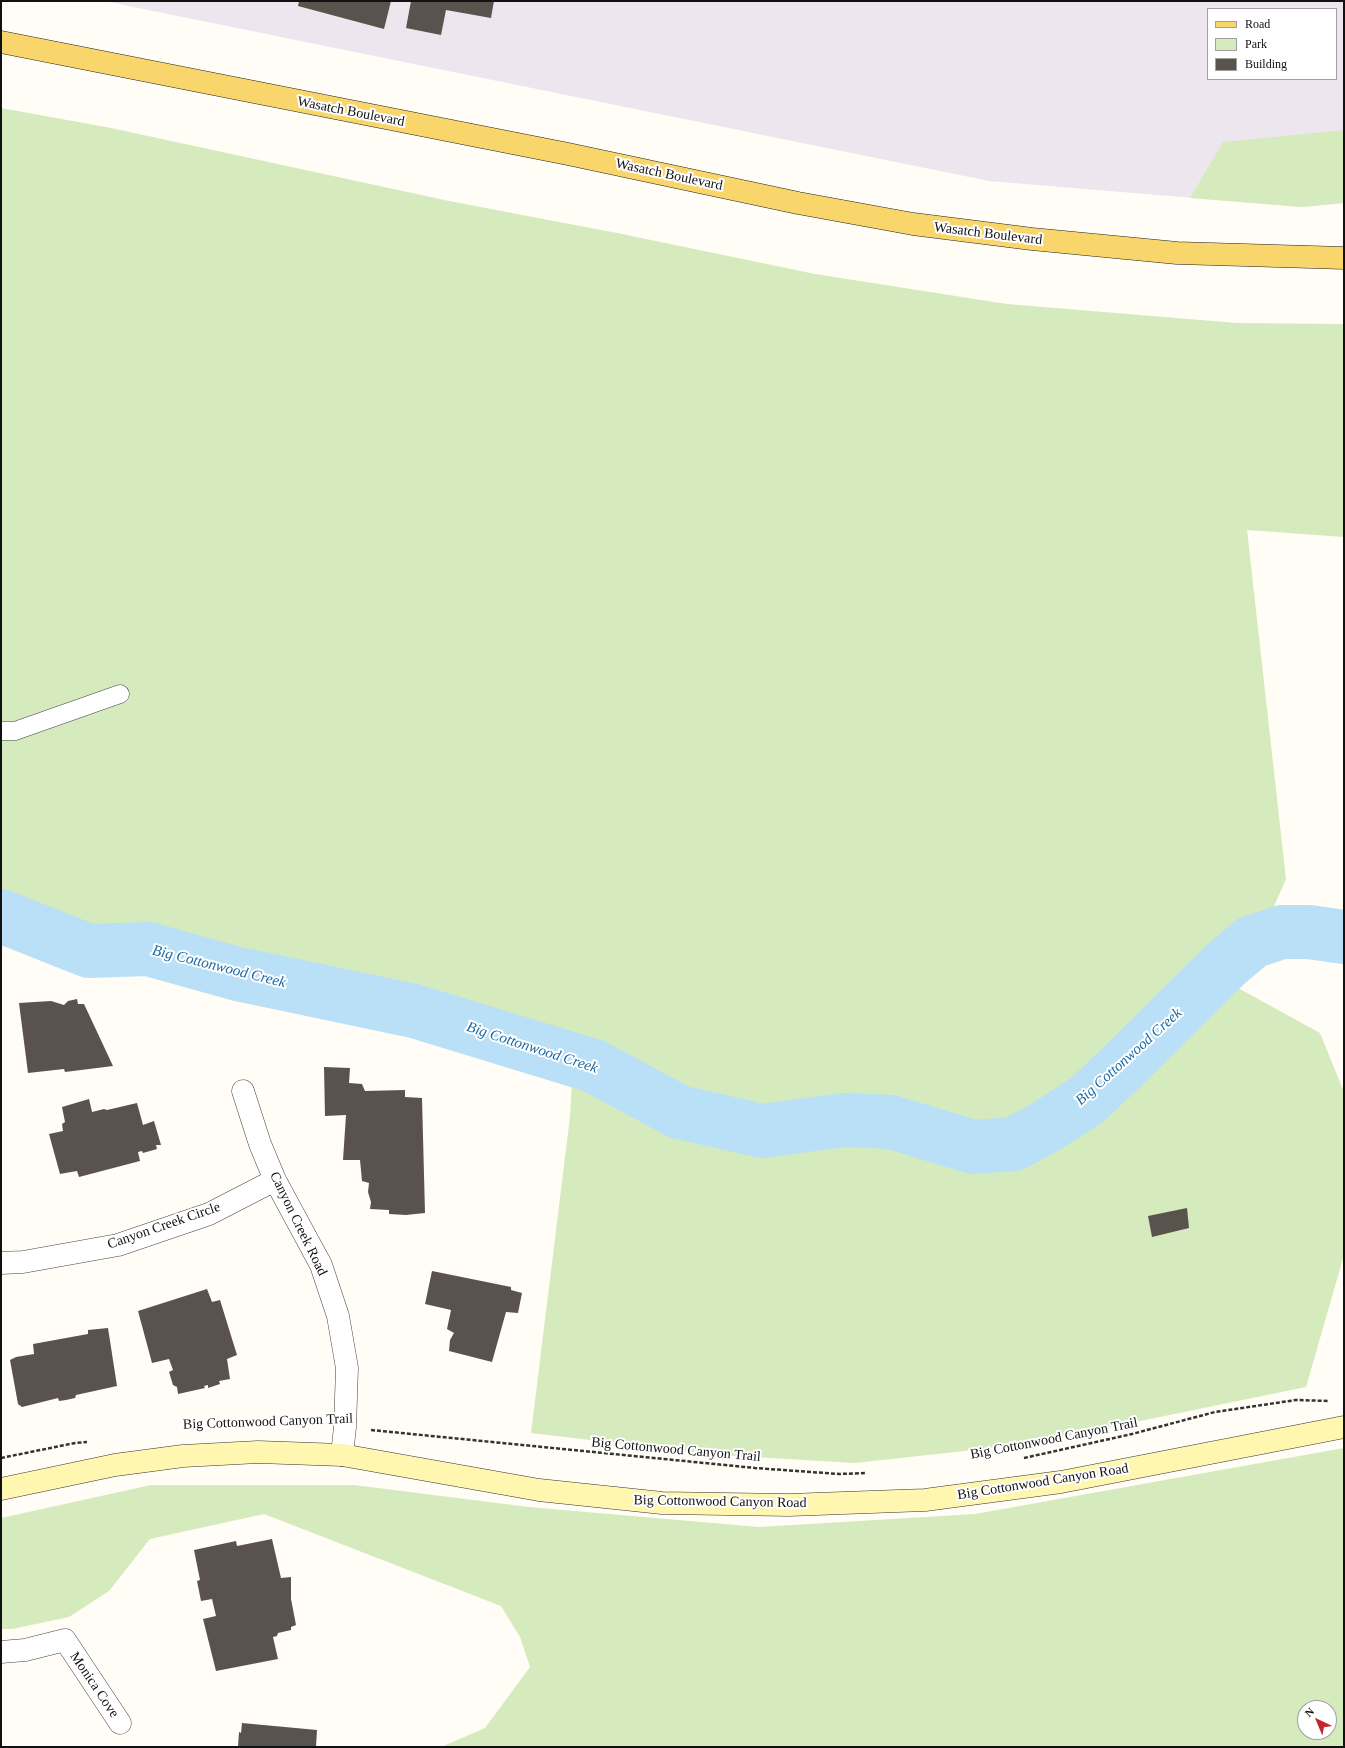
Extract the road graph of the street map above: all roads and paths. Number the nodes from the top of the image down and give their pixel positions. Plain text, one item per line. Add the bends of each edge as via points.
1 (1, 42) edge
2 (1344, 258) edge
3 (120, 694) dead end
4 (1, 731) edge
5 (243, 1091) dead end
6 (275, 1180) junction
7 (1, 1263) edge
8 (1336, 1402) dead end
9 (345, 1427) junction
10 (1344, 1427) edge
11 (91, 1441) dead end
12 (342, 1455) junction
13 (1, 1458) edge
14 (1017, 1459) dead end
15 (870, 1473) dead end
16 (1, 1489) edge
17 (1, 1652) edge
18 (120, 1723) dead end

1 - 2 main road, Wasatch Boulevard via 914,224 1032,240 1177,253
3 - 4 lane via 15,731
5 - 6 street, Canyon Creek Road
6 - 7 street, Canyon Creek Circle via 209,1214 118,1245 23,1262
6 - 9 street, Canyon Creek Road via 321,1265 338,1316 346,1368
8 - 14 path, Big Cottonwood Canyon Trail via 1296,1400 1215,1412 1132,1434
9 - 12 street, Canyon Creek Road
9 - 15 path, Big Cottonwood Canyon Trail via 755,1468 839,1474
10 - 12 street, Big Cottonwood Canyon Road via 1061,1482 925,1500 804,1504 662,1503 539,1490
11 - 13 path
12 - 16 street, Big Cottonwood Canyon Road via 258,1452 183,1456 115,1464
17 - 18 street, Monica Cove via 25,1650 65,1640

